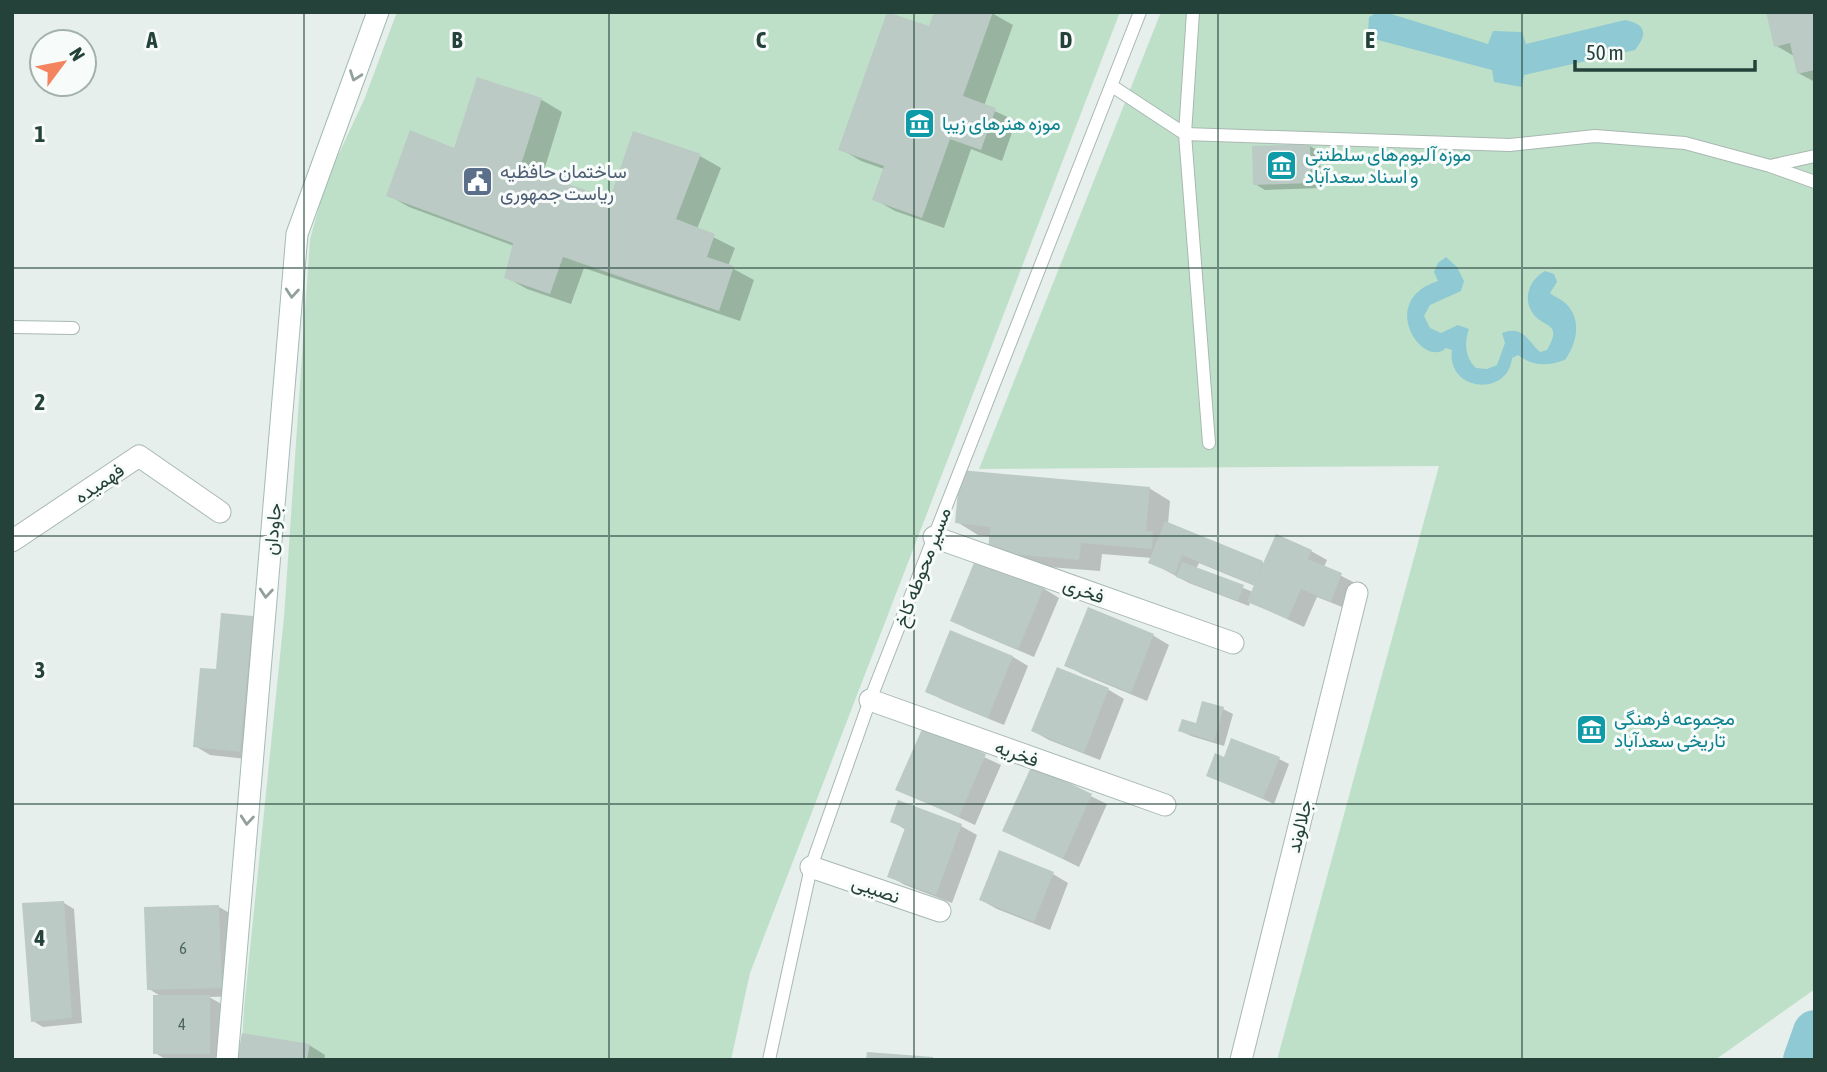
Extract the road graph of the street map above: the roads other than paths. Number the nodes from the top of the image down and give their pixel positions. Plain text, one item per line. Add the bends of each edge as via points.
1 (379, 12) edge
2 (1140, 12) edge
3 (1193, 12) edge
4 (1112, 86) junction
5 (1185, 134) junction
6 (1815, 156) edge
7 (1770, 166) junction
8 (1815, 182) edge
9 (12, 327) edge
10 (73, 328) dead end
11 (1209, 443) dead end
12 (220, 512) dead end
13 (934, 537) junction
14 (12, 541) edge
15 (1357, 593) dead end
16 (1233, 643) dead end
17 (870, 700) junction
18 (1165, 805) dead end
19 (811, 866) junction
20 (940, 911) dead end
21 (227, 1060) edge
22 (769, 1060) edge
23 (1241, 1060) edge

1 -> 21 street, جاودان via 297,233
2 - 4 lane, مسیر محوطه کاخ
3 - 5 lane
4 - 5 lane
4 - 13 lane, مسیر محوطه کاخ
5 - 7 lane via 1510,145 1595,136 1685,143
5 - 11 lane
6 - 7 lane
7 - 8 lane
9 - 10 lane
12 - 14 street, فهمیده via 139,456
13 - 16 street, فخری
13 - 17 lane, مسیر محوطه کاخ
15 - 23 street, جلالوند
17 - 18 street, فخریه
17 - 19 lane, مسیر محوطه کاخ
19 - 20 street, نصیبی
19 - 22 lane, مسیر محوطه کاخ

